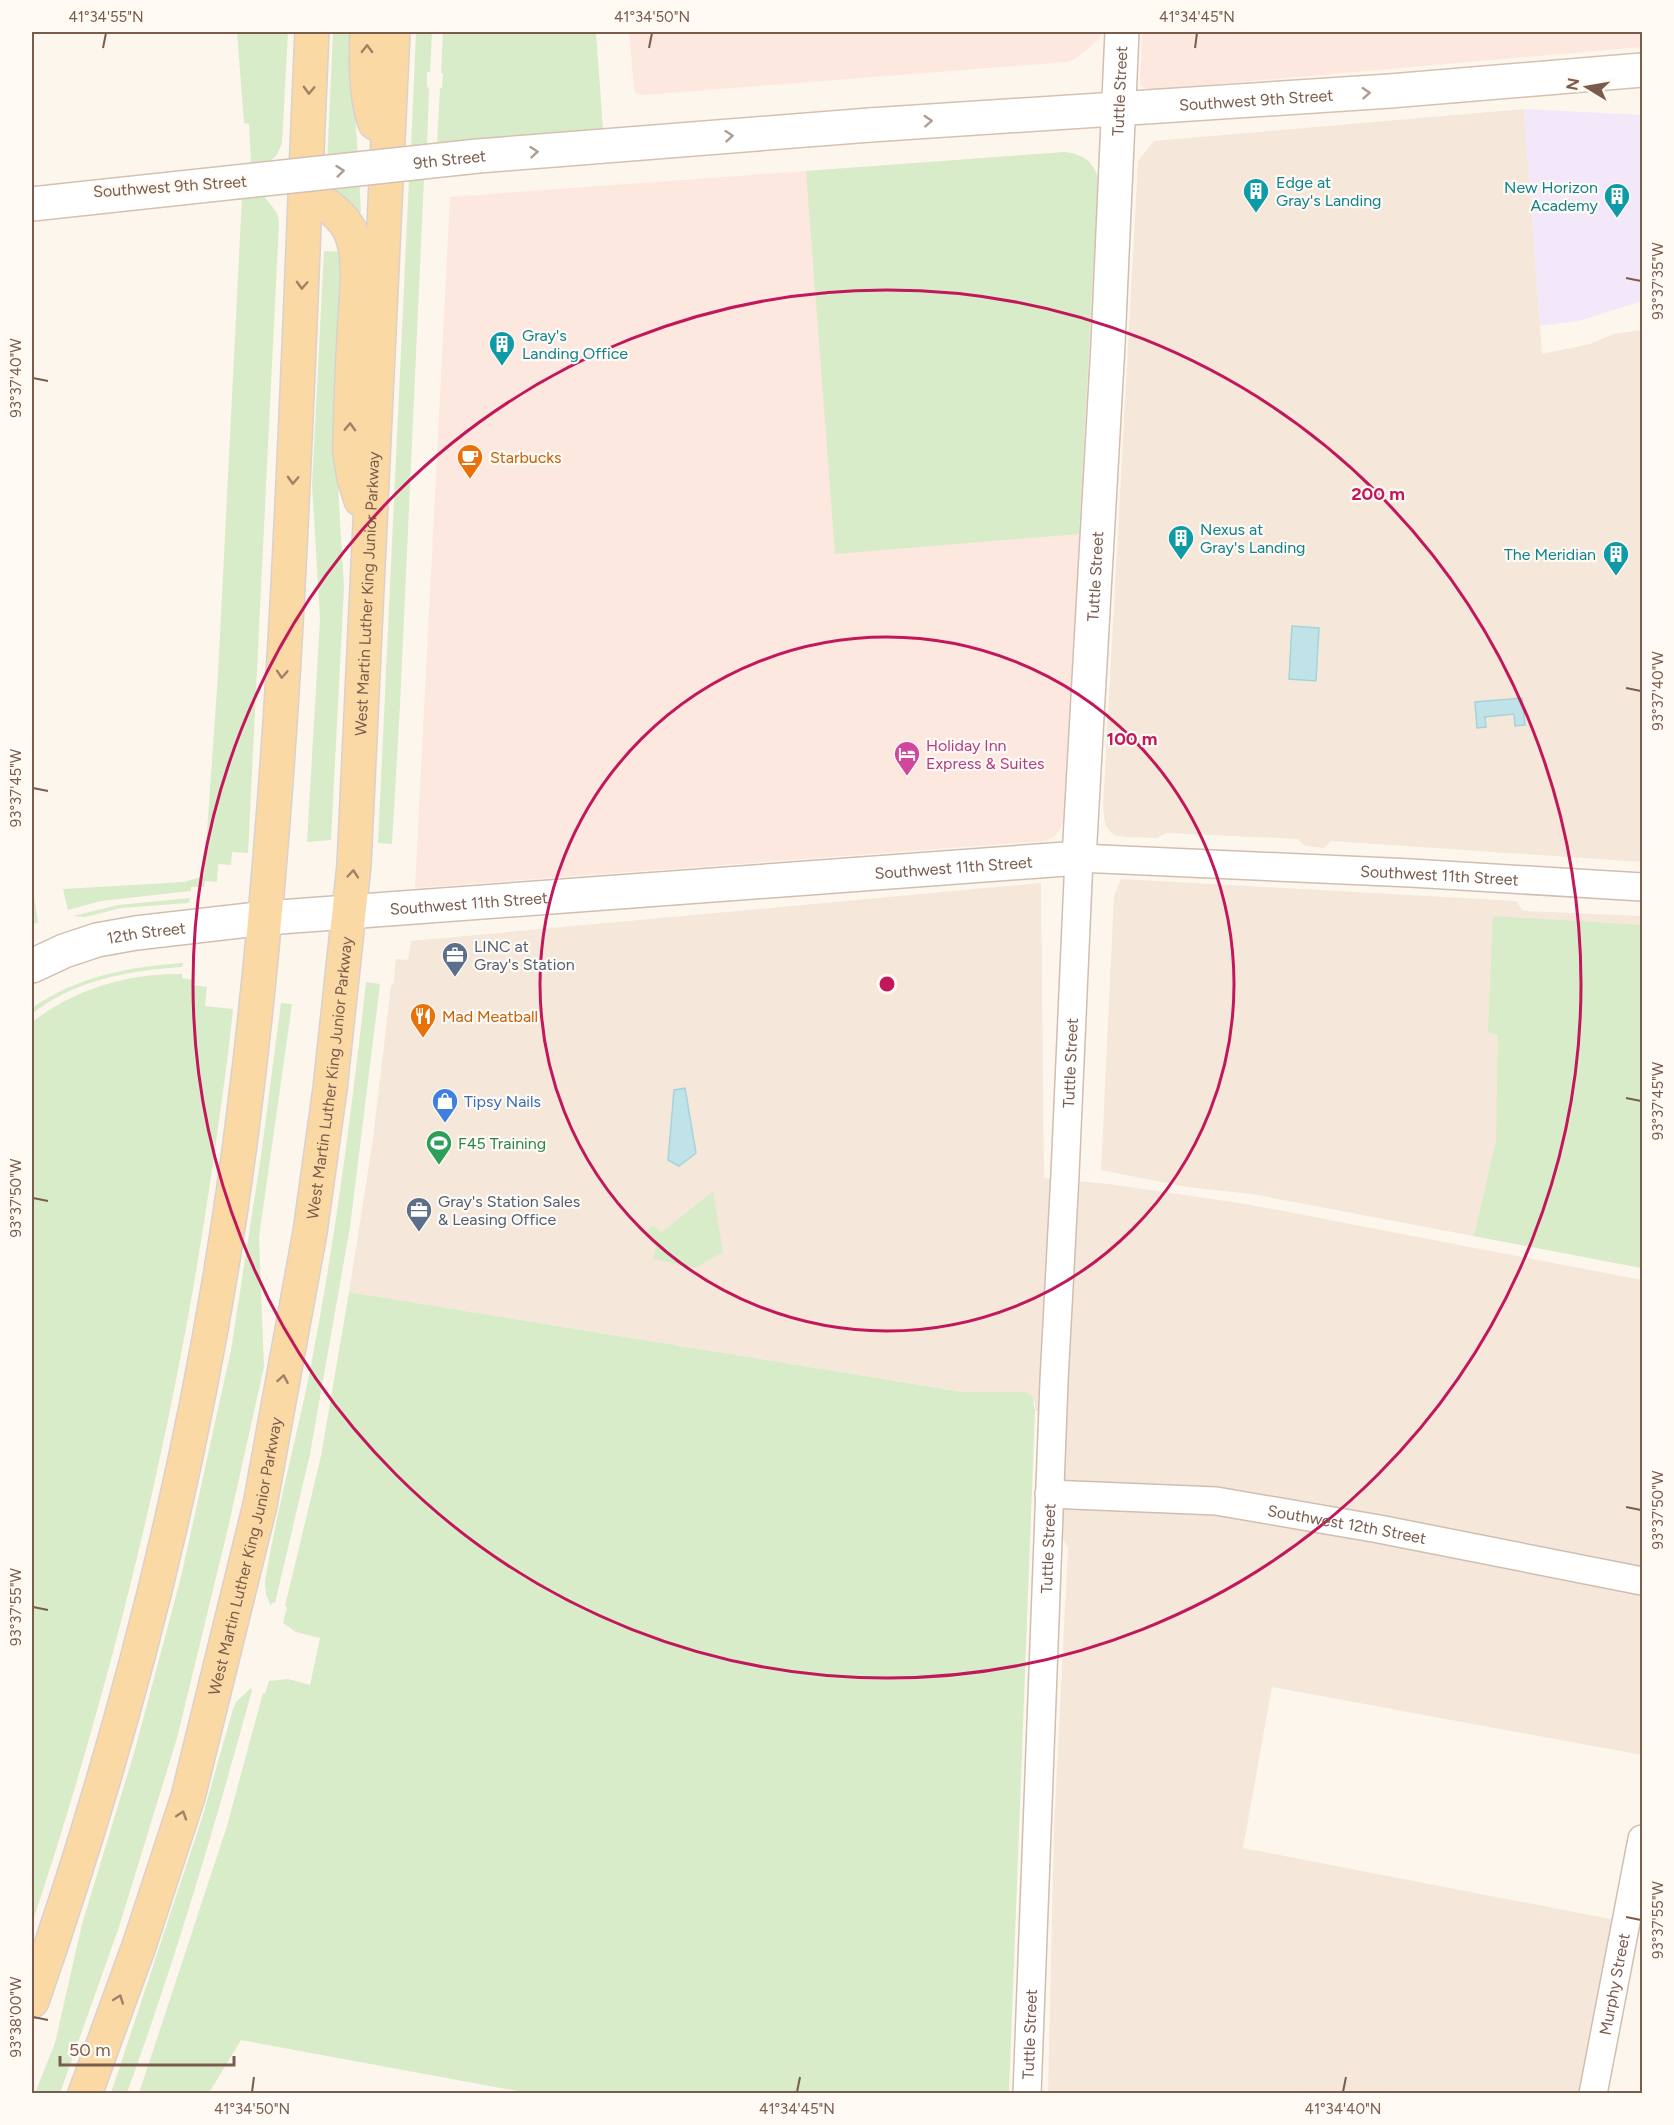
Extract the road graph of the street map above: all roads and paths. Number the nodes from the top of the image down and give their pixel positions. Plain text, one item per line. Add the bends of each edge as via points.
1 (312, 32) edge
2 (367, 32) edge
3 (393, 32) edge
4 (1122, 32) edge
5 (1642, 70) edge
6 (1119, 110) junction
7 (870, 125) joint
8 (387, 145) junction
9 (306, 193) junction
10 (32, 198) edge
11 (32, 204) edge
12 (370, 524) junction
13 (1079, 858) junction
14 (1642, 887) edge
15 (350, 913) junction
16 (266, 918) junction
17 (32, 966) edge
18 (1049, 1494) junction
19 (1642, 1581) edge
20 (1642, 1839) edge
21 (32, 2001) edge
22 (85, 2094) edge
23 (1027, 2094) edge
24 (1593, 2094) edge

1 -> 9 main road
8 -> 2 main road via 371,113
3 - 8 main road, West Martin Luther King Junior Parkway
4 - 6 street, Tuttle Street
6 -> 5 street, Southwest 9th Street
7 -> 6 street, Southwest 9th Street
6 - 13 street, Tuttle Street
11 -> 7 street, 9th Street, bridge via 478,156
8 - 12 main road, West Martin Luther King Junior Parkway
9 - 10 street, Southwest 9th Street via 267,181 238,178
12 -> 9 main road via 350,453 356,249 349,229 337,213
9 -> 16 main road via 291,529
15 -> 12 main road, West Martin Luther King Junior Parkway
13 - 14 street, Southwest 11th Street
13 - 15 street, Southwest 11th Street
13 - 18 street, Tuttle Street
15 - 16 street, Southwest 11th Street
22 -> 15 main road, West Martin Luther King Junior Parkway via 188,1797 260,1505 310,1232
16 - 17 street, 12th Street via 97,940
16 - 21 main road via 232,1199 176,1502 99,1794
18 - 19 street, Southwest 12th Street via 1216,1501
18 - 23 street, Tuttle Street
20 - 24 street, Murphy Street

